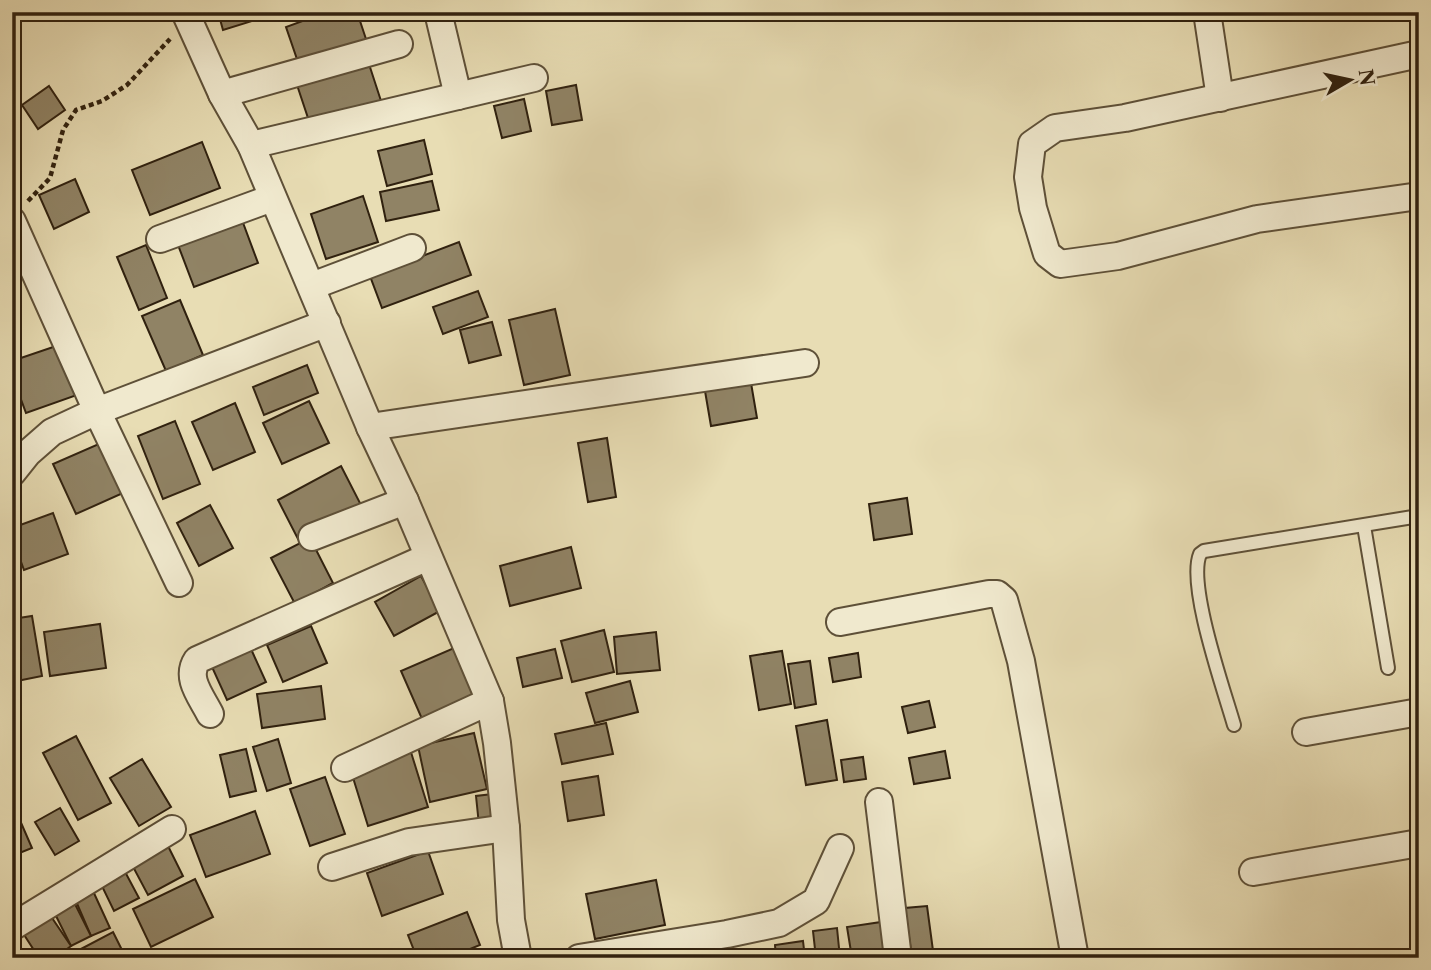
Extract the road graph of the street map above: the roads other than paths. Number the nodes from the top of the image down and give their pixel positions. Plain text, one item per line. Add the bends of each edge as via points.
1 (438, 12) edge
2 (1207, 12) edge
3 (188, 19) edge
4 (399, 44) dead end
5 (1419, 54) edge
6 (534, 78) dead end
7 (222, 94) junction
8 (458, 96) junction
9 (1220, 98) junction
10 (251, 145) junction
11 (1419, 196) edge
12 (272, 198) junction
13 (16, 215) edge
14 (160, 239) dead end
15 (412, 248) dead end
16 (312, 286) junction
17 (327, 323) junction
18 (805, 363) dead end
19 (97, 411) junction
20 (370, 427) junction
21 (12, 473) edge
22 (405, 501) junction
23 (1419, 516) edge
24 (1364, 526) junction
25 (312, 537) dead end
26 (428, 557) junction
27 (179, 583) dead end
28 (840, 622) dead end
29 (1388, 668) dead end
30 (490, 701) junction
31 (1419, 712) edge
32 (211, 714) dead end
33 (1234, 725) dead end
34 (1306, 732) dead end
35 (345, 768) dead end
36 (879, 802) dead end
37 (506, 828) junction
38 (172, 829) dead end
39 (1419, 844) edge
40 (840, 848) dead end
41 (332, 867) dead end
42 (1253, 872) dead end
43 (12, 927) edge
44 (518, 958) edge
45 (579, 958) edge
46 (898, 958) edge
47 (1075, 958) edge

1 - 8 street
2 - 9 street
3 - 7 street
4 - 7 street
5 - 9 street
6 - 8 street
7 - 10 street
8 - 10 street
9 - 11 street via 1055,128 1032,144 1028,177 1041,239 1051,259 1060,264 1118,256 1257,219
10 - 12 street
12 - 14 street
12 - 16 street
13 - 19 street
15 - 16 street
16 - 17 street
17 - 19 street
17 - 20 street
18 - 20 street
19 - 21 street via 52,432
19 - 27 street
20 - 22 street
22 - 25 street
22 - 26 street
23 - 24 lane
24 - 29 lane
24 - 33 lane via 1200,554 1197,566 1203,618
26 - 30 street
26 - 32 street via 197,660 191,678
28 - 47 street via 989,594 1004,600 1021,661
30 - 35 street
30 - 37 street
31 - 34 street
36 - 46 street
37 - 41 street via 409,842
37 - 44 street
38 - 43 street
39 - 42 street
40 - 45 street via 816,901 779,923

